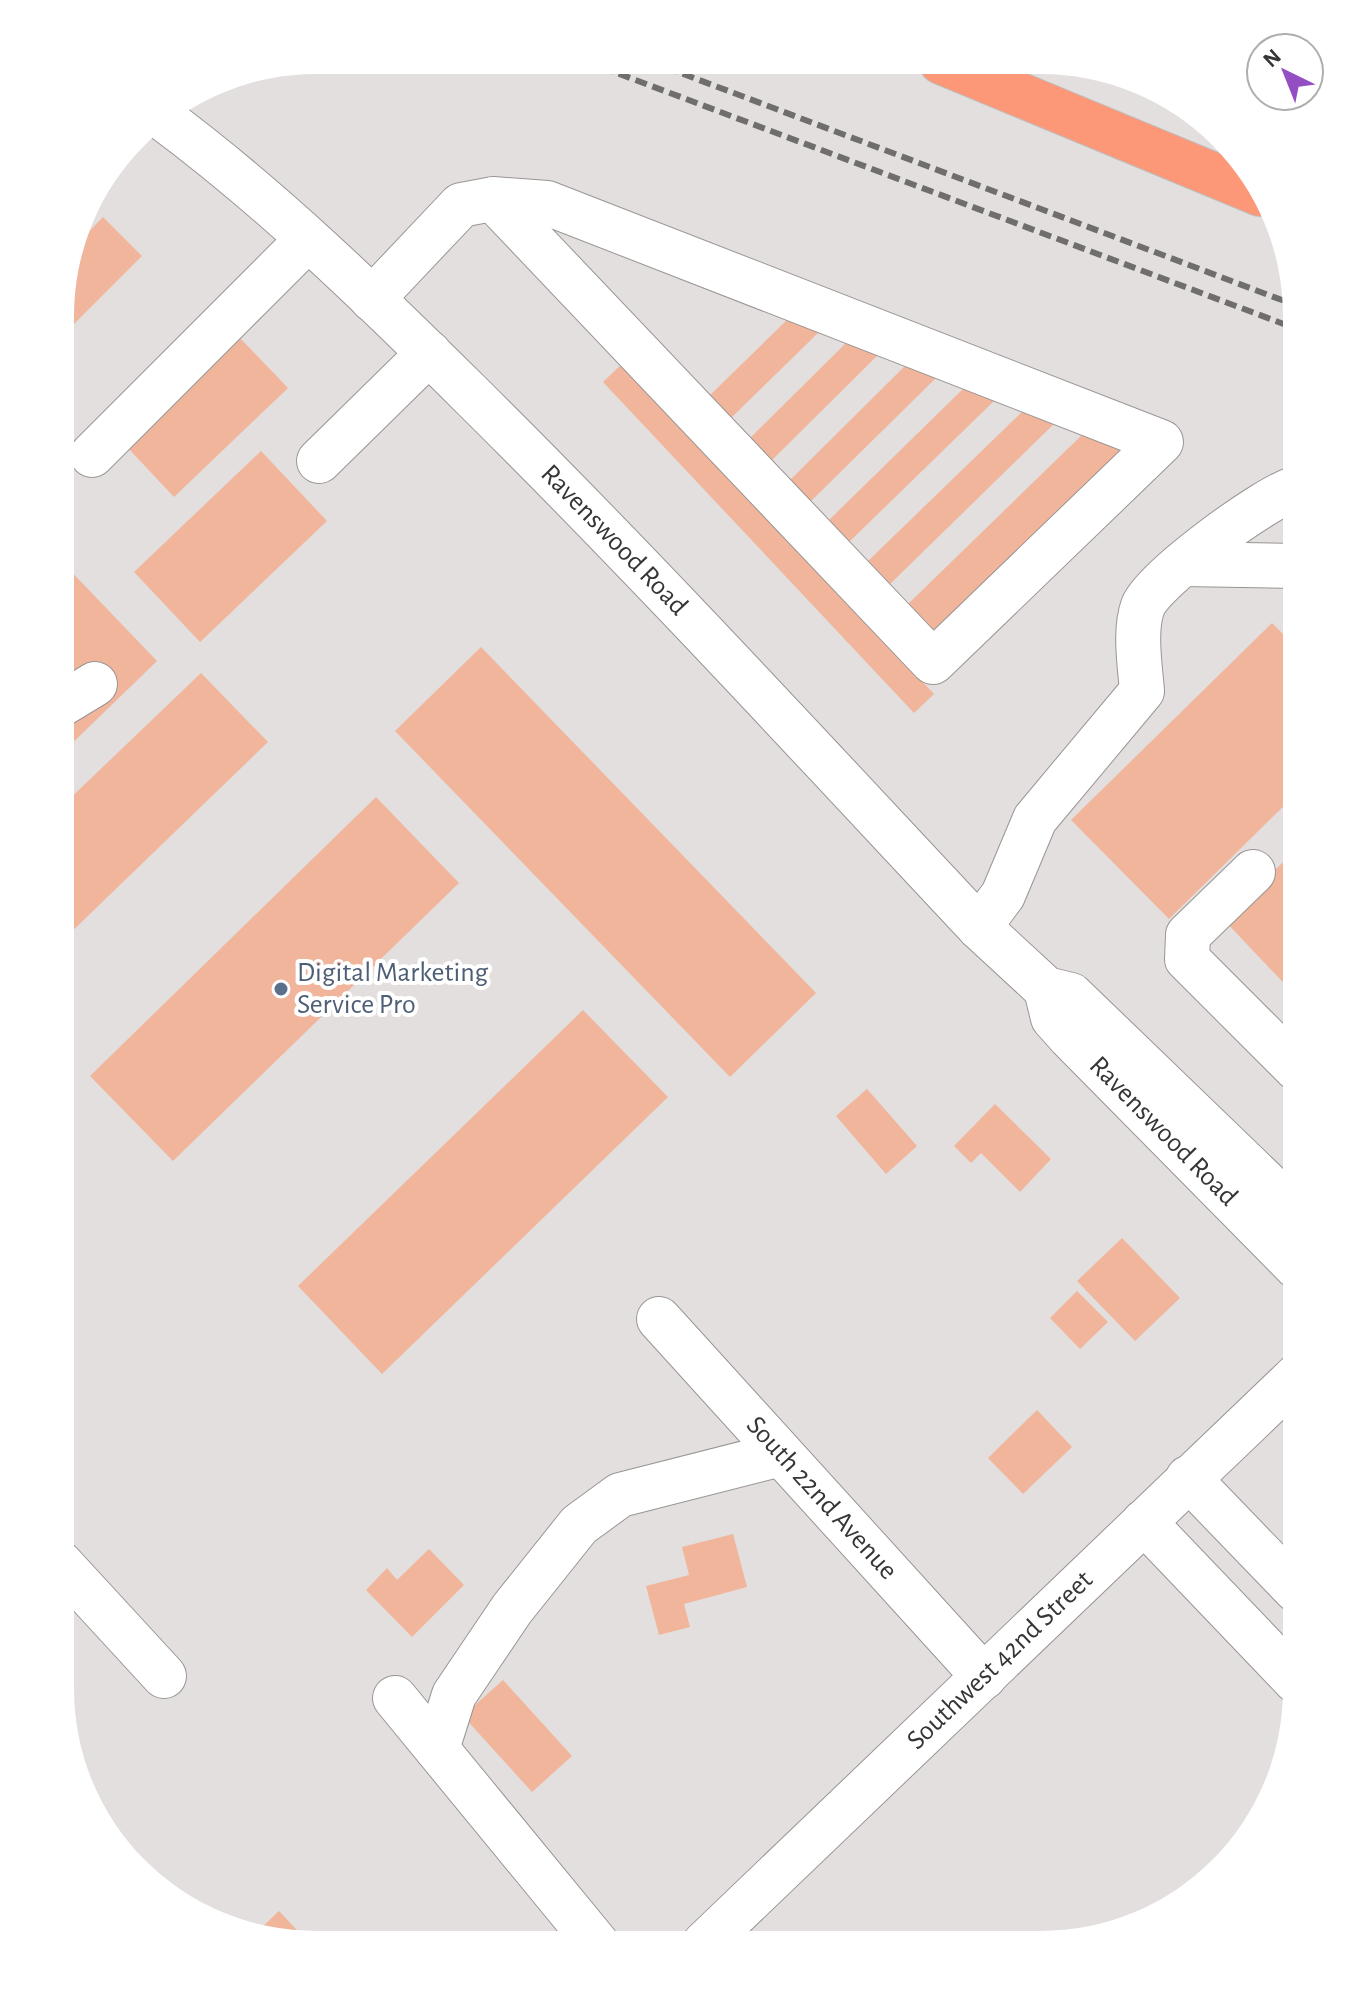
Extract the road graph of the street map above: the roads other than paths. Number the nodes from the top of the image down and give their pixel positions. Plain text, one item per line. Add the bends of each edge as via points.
1 (970, 74) edge
2 (170, 123) edge
3 (1246, 188) edge
4 (493, 199) junction
5 (307, 240) junction
6 (372, 299) junction
7 (429, 353) junction
8 (92, 455) dead end
9 (319, 461) dead end
10 (1283, 492) edge
11 (1183, 564) junction
12 (1283, 566) edge
13 (1253, 872) dead end
14 (979, 927) junction
15 (1046, 989) junction
16 (1282, 1054) edge
17 (1282, 1185) edge
18 (1282, 1252) edge
19 (659, 1319) dead end
20 (1282, 1390) edge
21 (781, 1454) junction
22 (1188, 1478) junction
23 (1144, 1522) junction
24 (1282, 1576) edge
25 (74, 1578) edge
26 (1282, 1666) edge
27 (164, 1676) dead end
28 (984, 1677) junction
29 (395, 1698) dead end
30 (437, 1749) junction
31 (586, 1931) edge
32 (718, 1931) edge

1 - 3 highway
2 - 5 street, Ravenswood Road
4 - 4 street via 547,203 1161,442 933,662
4 - 6 street via 461,205
5 - 6 street, Ravenswood Road
5 - 8 street
6 - 7 street, Ravenswood Road
7 - 9 street
7 - 14 street, Ravenswood Road via 574,496
10 - 11 street
11 - 12 street
11 - 14 street via 1143,605 1138,645 1142,691 1035,819 1003,895
13 - 16 street via 1188,935 1187,959
14 - 15 street, Ravenswood Road
15 - 17 street, Ravenswood Road via 1071,995
15 - 18 street, Ravenswood Road via 1053,1018
19 - 21 street, South 22nd Avenue
20 - 22 street, Southwest 42nd Street
21 - 28 street, South 22nd Avenue
21 - 30 street via 620,1495 579,1525 512,1609 454,1695
22 - 23 street, Southwest 42nd Street
22 - 24 street
23 - 26 street
23 - 28 street, Southwest 42nd Street
25 - 27 street
28 - 32 street, Southwest 42nd Street
29 - 30 street
30 - 31 street

